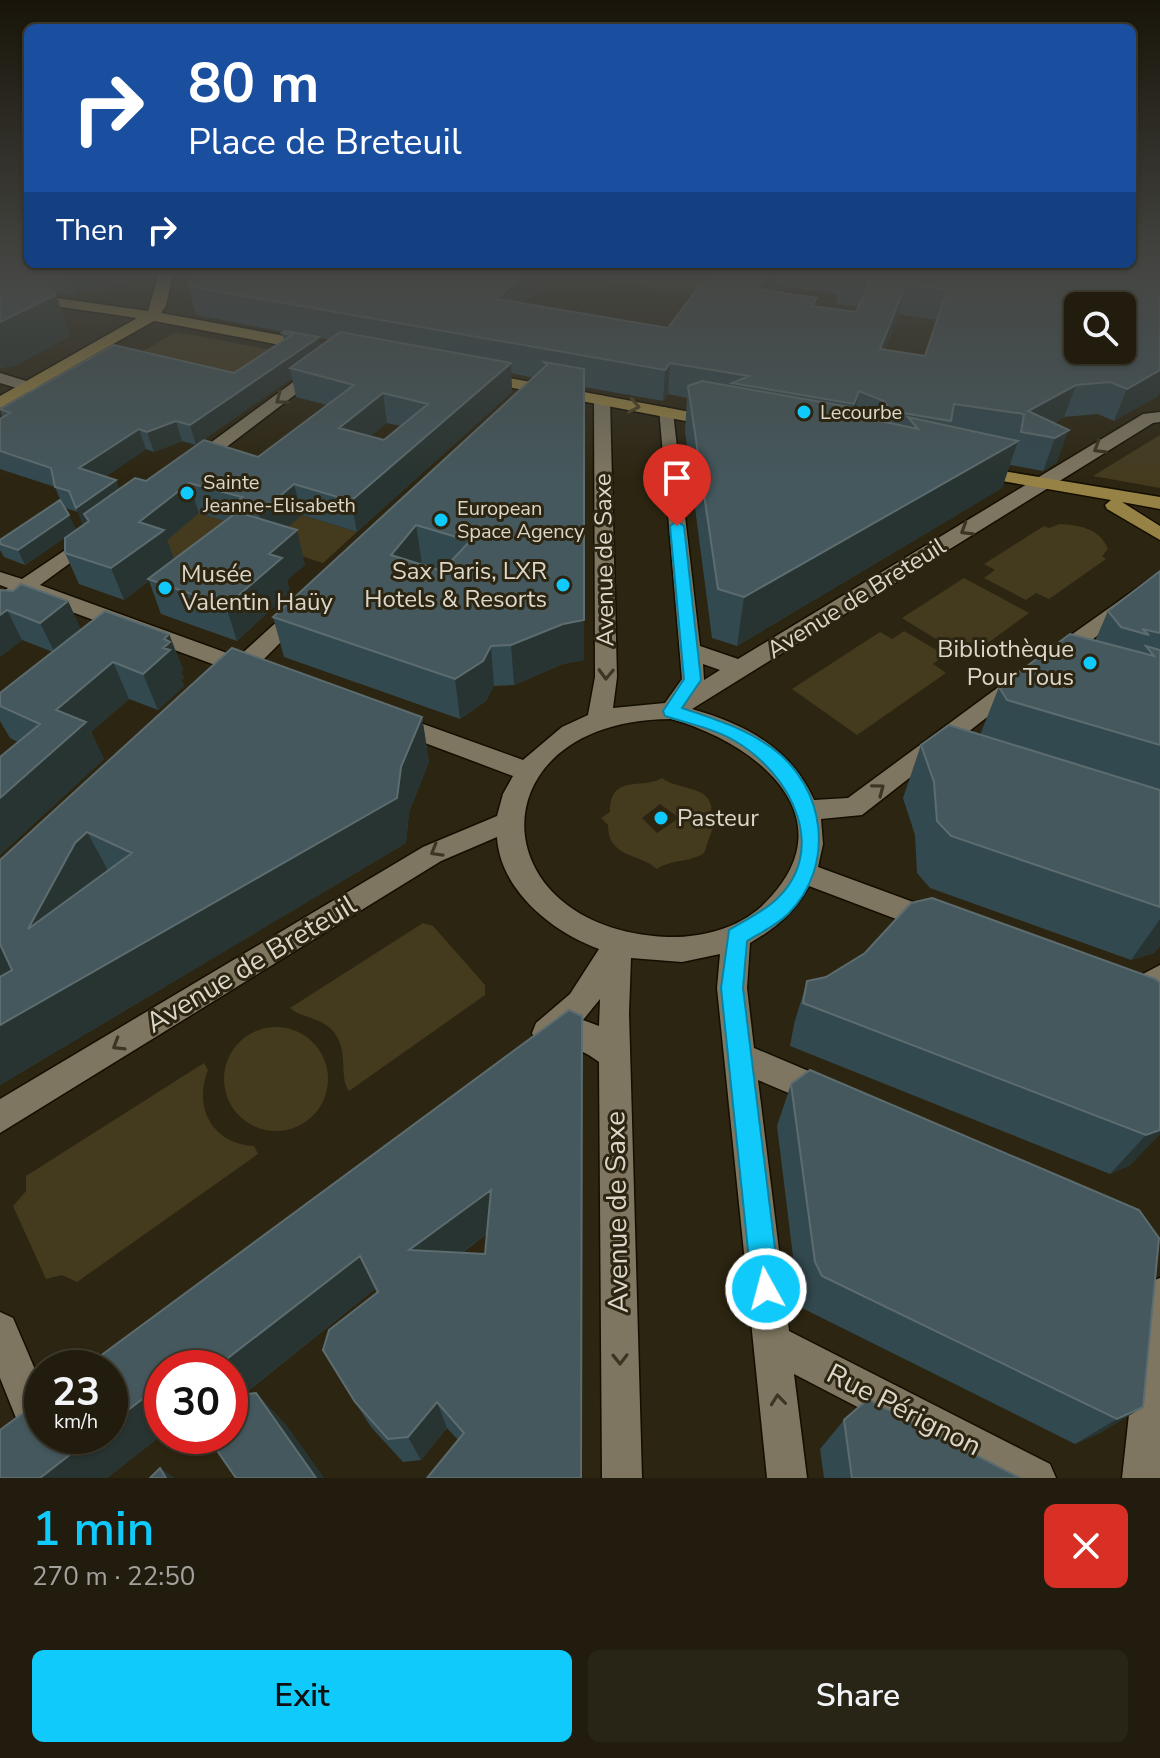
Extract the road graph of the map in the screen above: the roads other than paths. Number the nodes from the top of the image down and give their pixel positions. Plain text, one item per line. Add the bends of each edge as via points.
1 (99, 342) edge
2 (104, 342) edge
3 (282, 342) edge
4 (97, 346) junction
5 (332, 352) joint
6 (461, 374) edge
7 (0, 378) edge
8 (30, 387) junction
9 (538, 388) junction
10 (602, 400) junction
11 (0, 403) edge
12 (518, 407) edge
13 (665, 412) junction
14 (1160, 417) edge
15 (731, 425) edge
16 (953, 467) edge
17 (179, 475) edge
18 (1038, 483) junction
19 (1160, 503) edge
20 (1114, 505) junction
21 (1160, 514) edge
22 (105, 528) edge
23 (1160, 534) edge
24 (0, 578) edge
25 (1160, 578) edge
26 (24, 587) junction
27 (314, 598) edge
28 (0, 604) edge
29 (690, 650) junction
30 (241, 667) junction
31 (743, 668) junction
32 (277, 680) edge
33 (215, 692) edge
34 (671, 711) junction
35 (364, 712) edge
36 (599, 720) junction
37 (526, 771) junction
38 (807, 810) junction
39 (508, 822) junction
40 (804, 873) junction
41 (964, 932) edge
42 (736, 937) junction
43 (617, 945) junction
44 (1144, 988) edge
45 (1160, 1023) edge
46 (614, 1055) junction
47 (740, 1057) junction
48 (855, 1106) edge
49 (0, 1117) edge
50 (1160, 1296) edge
51 (0, 1331) edge
52 (772, 1342) junction
53 (24, 1382) edge
54 (24, 1421) edge
55 (0, 1439) edge
56 (622, 1478) edge
57 (787, 1478) edge
58 (1036, 1478) edge
59 (1142, 1478) edge

1 - 4 main road
2 - 4 main road
3 - 5 main road
4 - 8 main road
5 -> 17 street
6 - 9 main road
7 - 8 street
8 - 11 main road
9 - 10 main road
9 - 12 street
10 -> 13 main road
10 -> 36 street, Avenue de Saxe via 606,677
13 - 15 main road
13 - 29 street
14 -> 18 street, Avenue de Breteuil via 1149,418
16 - 18 main road
18 - 19 main road
18 - 20 main road
18 -> 31 street, Avenue de Breteuil
20 - 21 main road
20 - 23 main road
22 - 26 street
24 - 26 street
38 -> 25 street via 853,808 936,760 1051,672
26 - 28 street
26 - 30 street
27 - 30 street
29 - 31 street
29 - 34 street via 693,680
30 - 32 street
30 - 33 street
31 - 34 street, Avenue de Breteuil
34 - 36 street
34 - 38 street via 754,744 792,780
35 - 37 street
36 - 37 street via 547,748
37 - 39 street
38 - 40 street via 811,843
39 - 43 street via 511,845 532,889 575,925
39 -> 49 street, Avenue de Breteuil via 441,848
40 - 41 street
40 - 42 street via 779,910
42 - 43 street via 676,950
42 - 47 street via 732,988
43 - 46 street, Avenue de Saxe
43 - 46 street via 581,1003 534,1042 586,1034
44 - 45 street
46 -> 56 street, Avenue de Saxe
47 - 48 street
47 - 52 street
50 - 59 street
51 - 53 street
57 -> 52 street
52 - 58 street, Rue Pérignon
54 - 55 street

